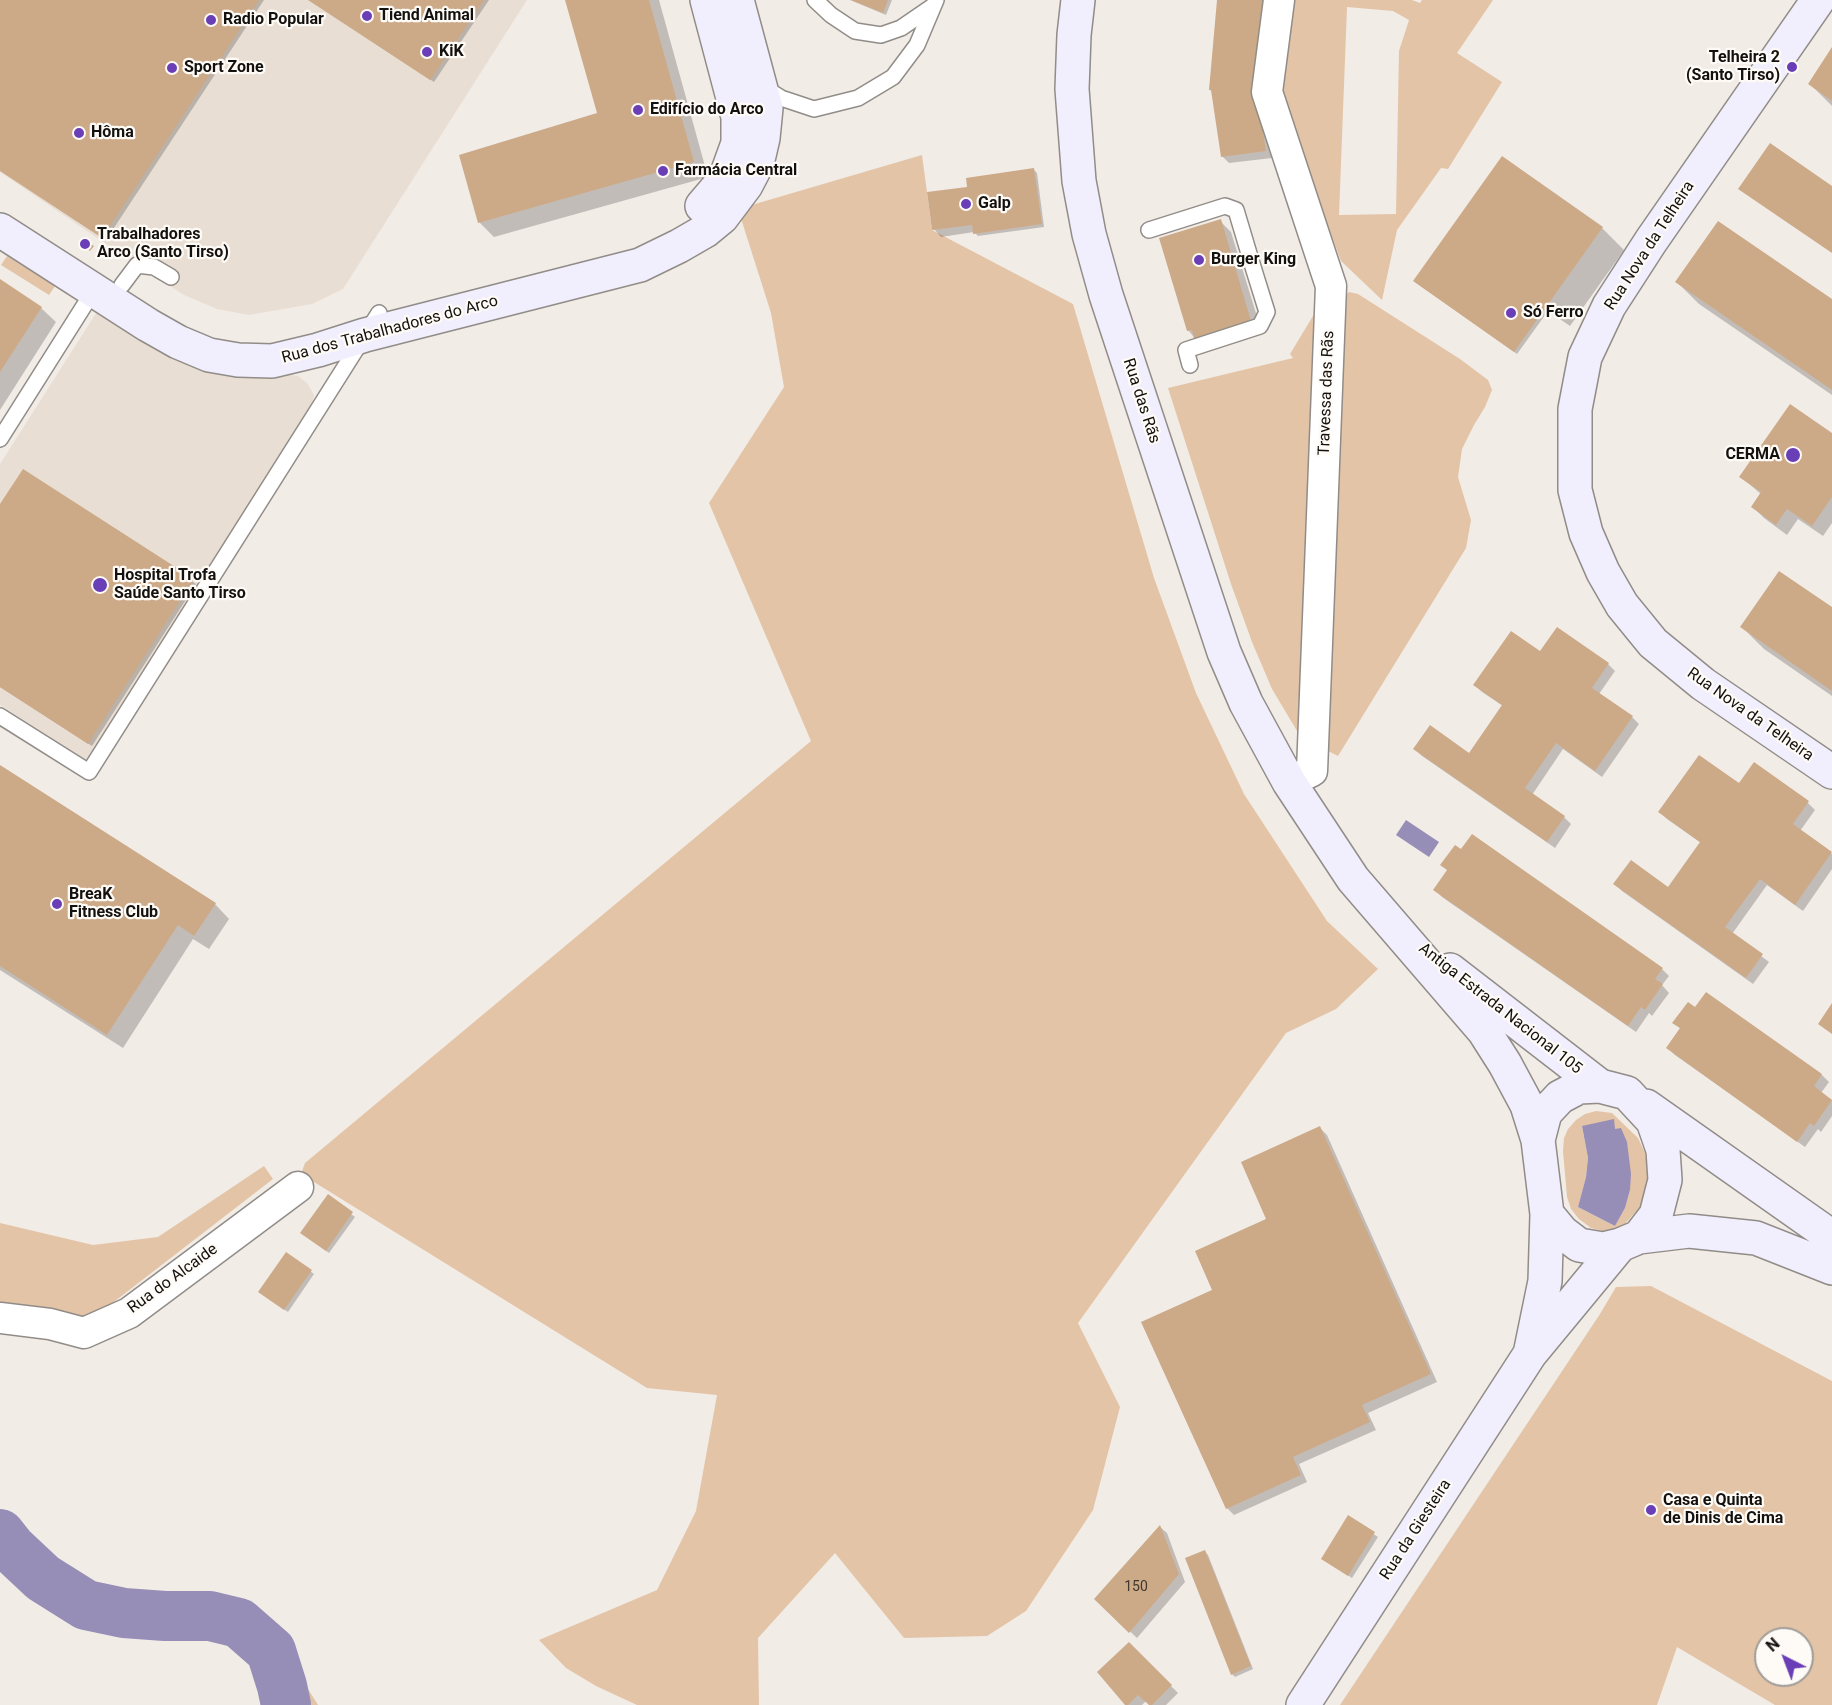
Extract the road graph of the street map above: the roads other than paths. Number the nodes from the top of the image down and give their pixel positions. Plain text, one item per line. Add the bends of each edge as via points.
1 (707, 0) edge
2 (815, 0) edge
3 (1078, 0) edge
4 (1279, 0) edge
5 (1818, 0) edge
6 (935, 3) edge
7 (745, 8) edge
8 (747, 90) junction
9 (0, 206) edge
10 (0, 230) edge
11 (1149, 230) dead end
12 (171, 277) dead end
13 (118, 280) junction
14 (372, 324) junction
15 (1190, 365) dead end
16 (0, 439) edge
17 (0, 716) edge
18 (1832, 772) edge
19 (1289, 782) junction
20 (1401, 933) junction
21 (1613, 1090) junction
22 (1538, 1140) junction
23 (297, 1187) dead end
24 (1548, 1214) junction
25 (1832, 1238) edge
26 (1630, 1241) junction
27 (1832, 1268) edge
28 (0, 1318) edge
29 (1530, 1354) junction
30 (1303, 1705) edge

1 - 8 main road
2 - 6 lane via 855,31 881,35 901,28
3 - 19 main road, Rua das Rãs via 1072,89 1079,181 1089,234 1224,652 1246,703
4 - 19 street, Travessa das Rãs via 1267,92 1331,286 1312,771
5 - 18 main road, Rua Nova da Telheira via 1609,306 1585,357 1575,409 1575,490 1586,533 1603,572 1622,605 1653,643 1703,684
6 - 8 lane via 916,45 893,78 858,98 814,109
7 - 8 main road
8 - 14 main road, Rua dos Trabalhadores do Arco via 738,117 735,182 722,217 705,231 640,265
9 - 13 main road, Rua dos Trabalhadores do Arco
10 - 13 main road, Rua dos Trabalhadores do Arco
11 - 15 lane via 1225,206 1236,210 1267,312 1260,326 1186,350
12 - 13 lane via 154,267
13 - 14 main road, Rua dos Trabalhadores do Arco via 178,342 209,355 272,361 318,350
13 - 16 lane
14 - 17 lane via 89,772
19 - 20 main road, Antiga Estrada Nacional 105 via 1353,879
20 - 21 main road, Antiga Estrada Nacional 105
20 - 22 main road, Antiga Estrada Nacional 105 via 1484,1031 1527,1105
21 - 22 main road via 1579,1087 1560,1097 1545,1113
21 - 25 main road, Antiga Estrada Nacional 105
21 - 26 main road via 1653,1121 1663,1150 1665,1180 1656,1215
22 - 24 main road
23 - 28 street, Rua do Alcaide via 129,1313 84,1333
24 - 26 main road via 1579,1245 1603,1249
24 - 29 main road via 1545,1281
26 - 27 main road via 1689,1231 1756,1238
26 - 29 main road
29 - 30 main road, Rua da Giesteira

